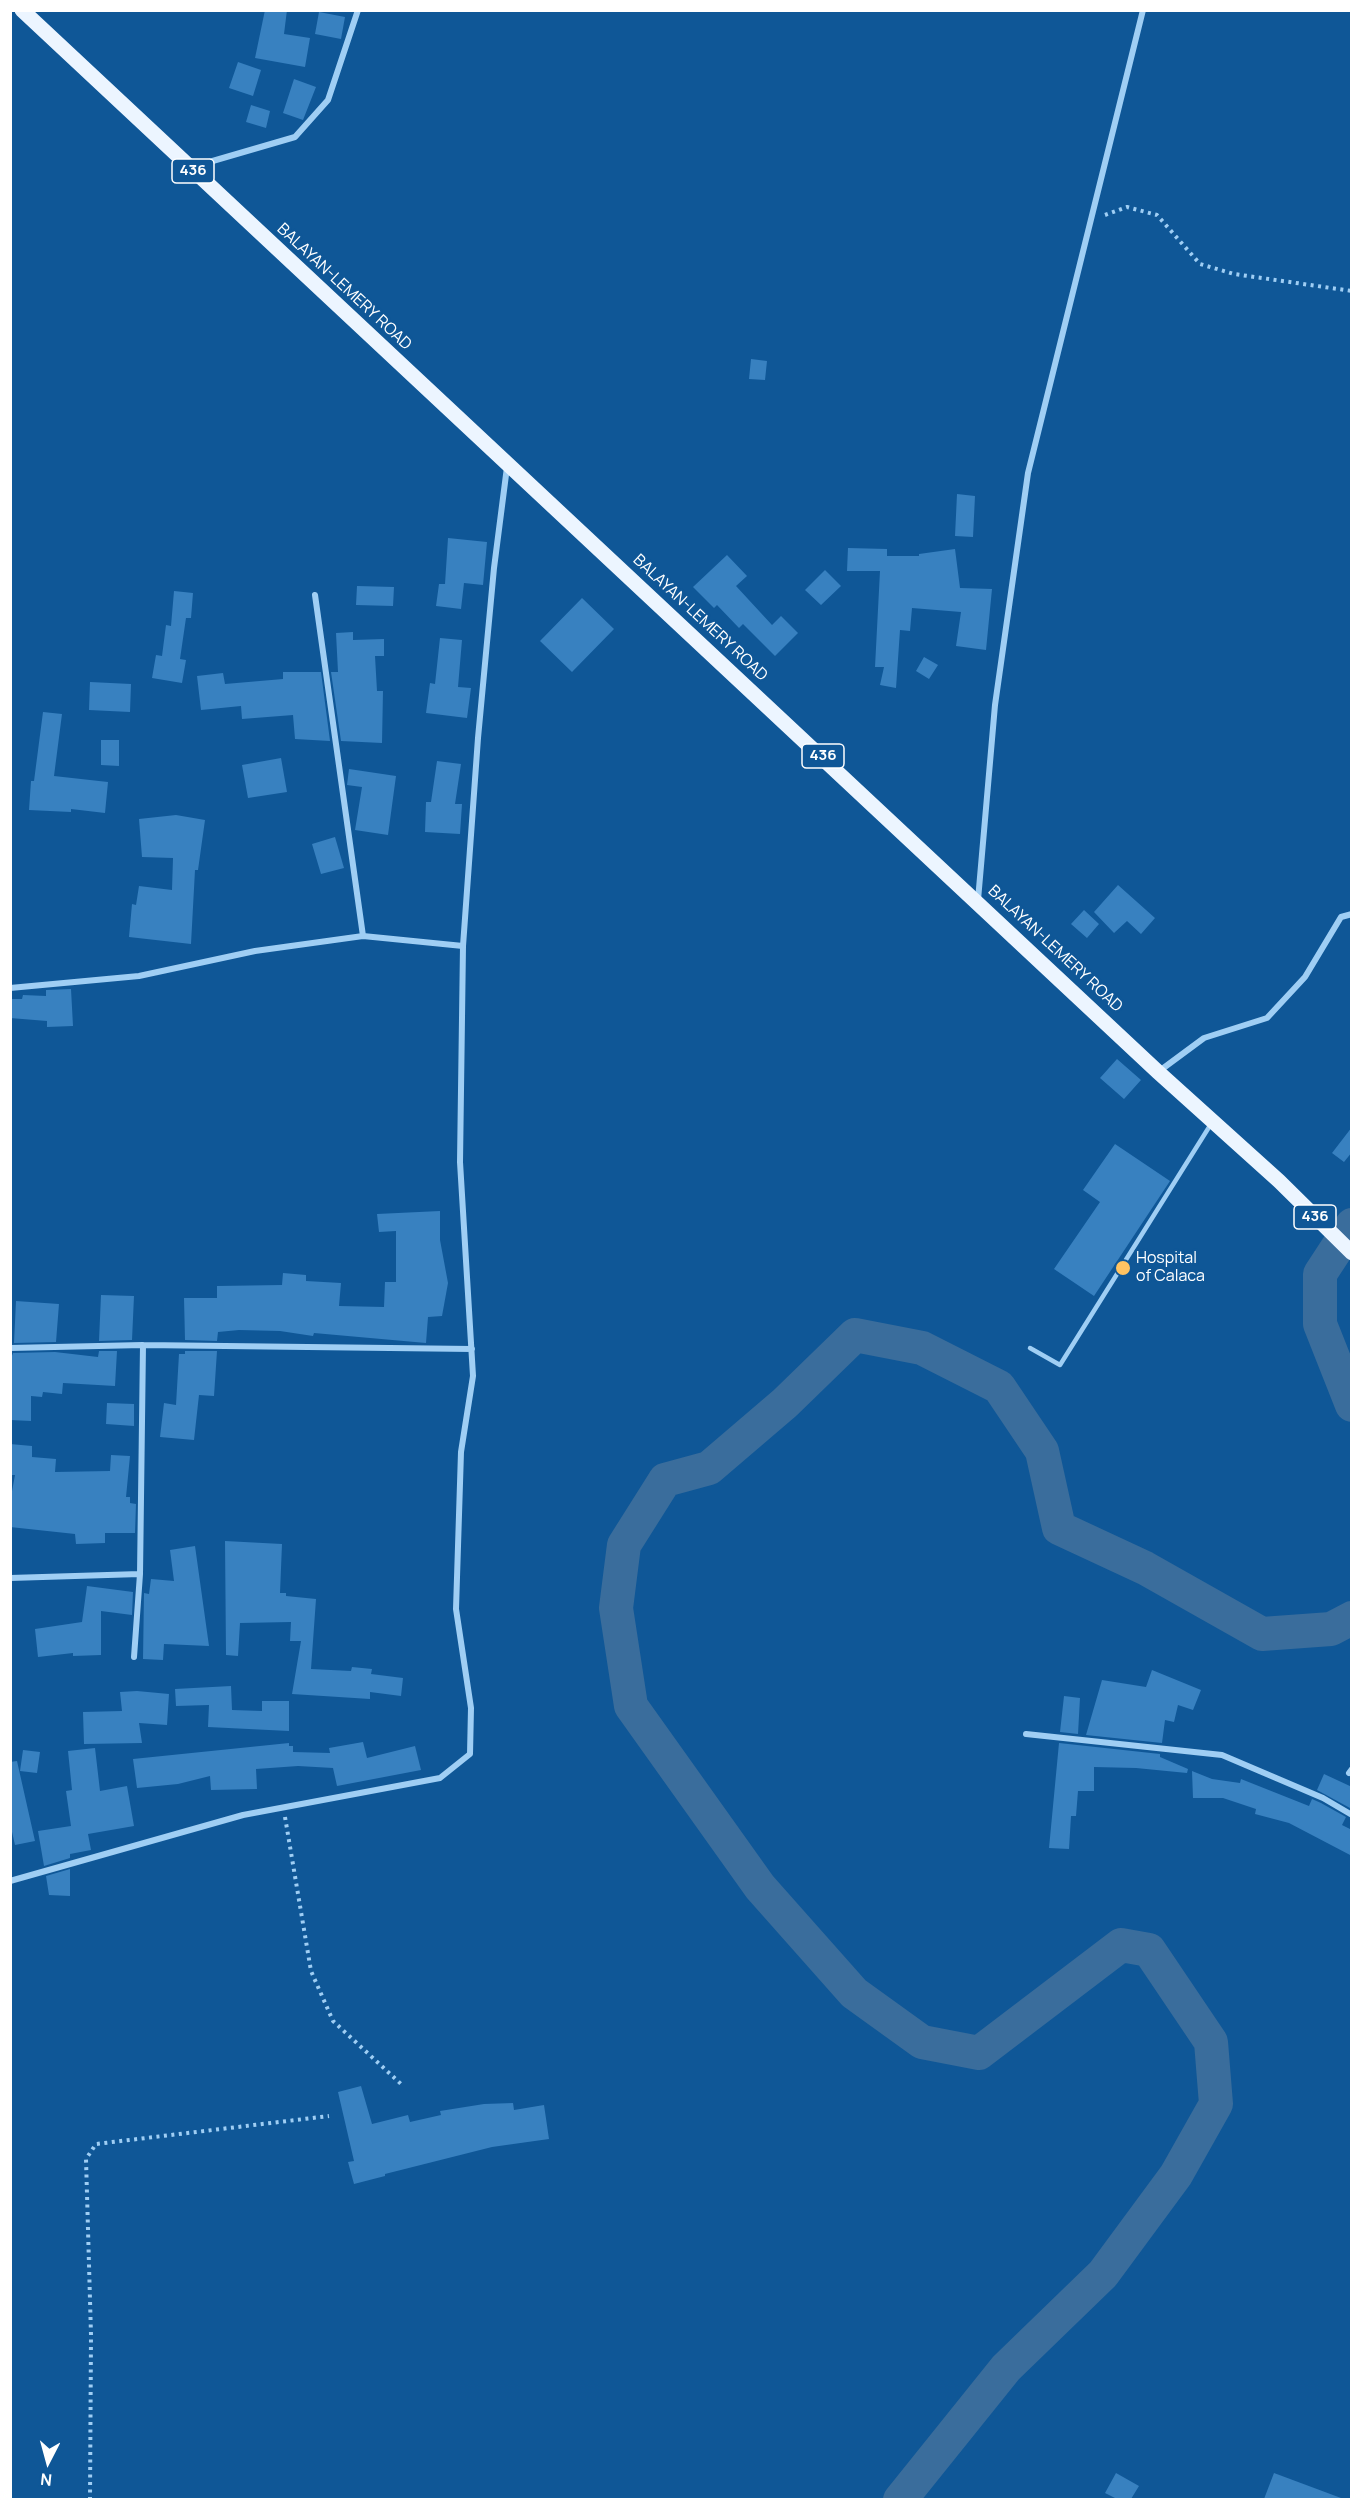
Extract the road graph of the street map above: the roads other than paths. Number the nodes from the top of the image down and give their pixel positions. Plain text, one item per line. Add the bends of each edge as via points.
1 (22, 10) edge
2 (358, 10) edge
3 (1143, 10) edge
4 (189, 168) junction
5 (508, 464) junction
6 (315, 595) dead end
7 (978, 900) junction
8 (1352, 914) edge
9 (363, 936) junction
10 (463, 946) junction
11 (10, 988) edge
12 (1158, 1072) junction
13 (1213, 1121) junction
14 (1352, 1253) edge
15 (143, 1345) junction
16 (1030, 1347) dead end
17 (10, 1348) edge
18 (472, 1349) junction
19 (140, 1574) junction
20 (10, 1578) edge
21 (134, 1657) dead end
22 (1026, 1734) dead end
23 (1352, 1815) edge
24 (10, 1881) edge

1 - 4 main road, BALAYAN-LEMERY ROAD / 436
2 - 4 street via 328,100 295,137
3 - 7 street via 1028,473 994,705
4 - 5 main road, BALAYAN-LEMERY ROAD / 436
5 - 7 main road, BALAYAN-LEMERY ROAD / 436
5 - 10 street via 481,704
6 - 9 street
7 - 12 main road, BALAYAN-LEMERY ROAD / 436
8 - 12 street via 1341,917 1305,977 1267,1018 1204,1038
9 - 10 street
9 - 11 street via 255,951 139,976
10 - 18 street via 460,1162
12 - 13 main road, BALAYAN-LEMERY ROAD / 436
13 - 14 main road, BALAYAN-LEMERY ROAD / 436
13 - 16 lane via 1060,1365
15 - 17 street
15 - 18 street
15 - 19 street
18 - 24 street via 461,1452 456,1609 471,1708 470,1754 440,1778 243,1815
19 - 20 street
19 - 21 street
22 - 23 street via 1222,1755 1323,1798

